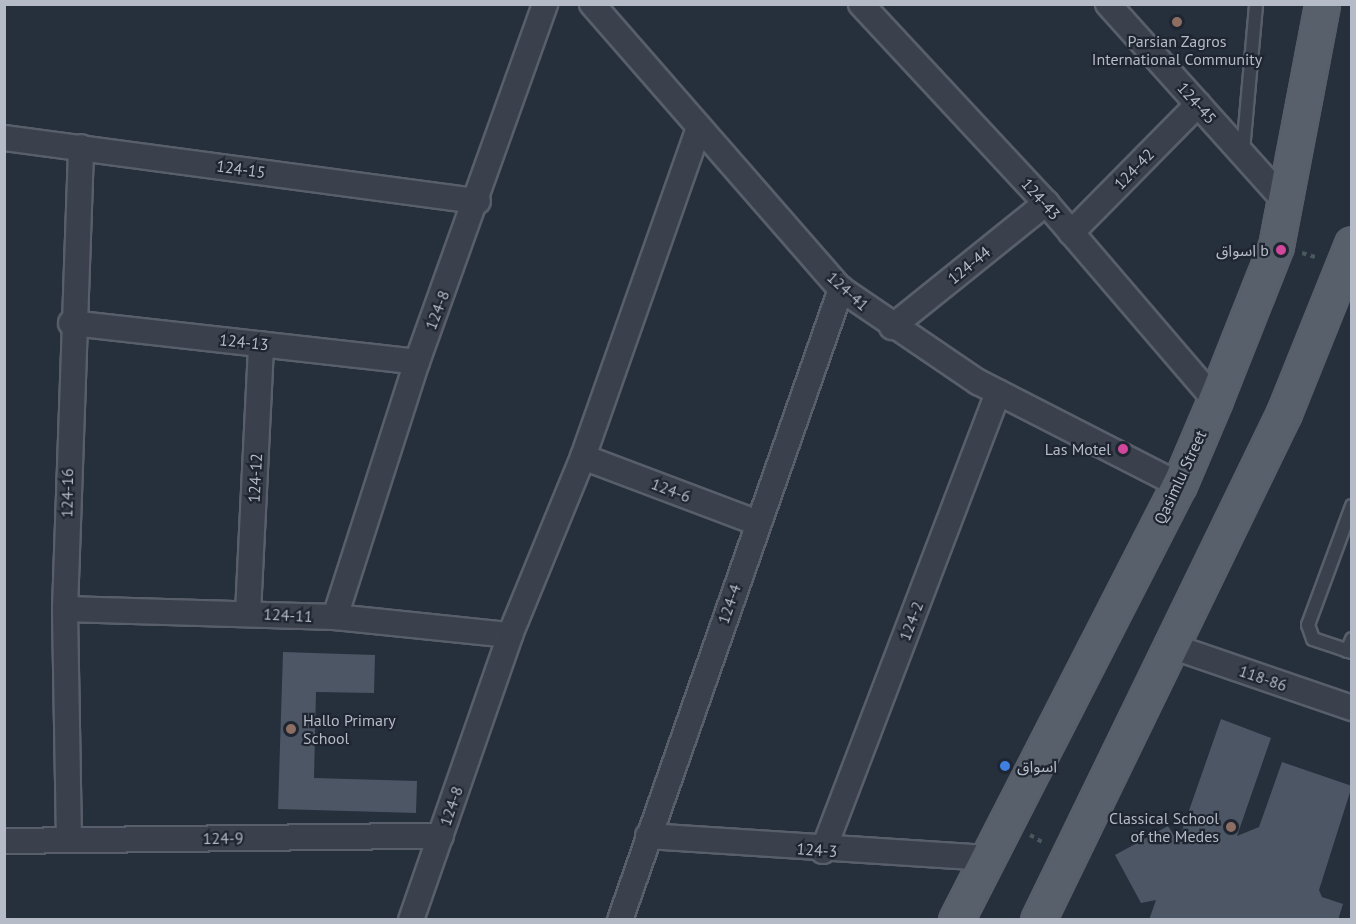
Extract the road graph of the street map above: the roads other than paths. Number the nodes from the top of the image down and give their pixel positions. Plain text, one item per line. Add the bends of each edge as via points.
1 (545, 4) edge
2 (592, 4) edge
3 (861, 4) edge
4 (1108, 4) edge
5 (1256, 4) edge
6 (1322, 4) edge
7 (1198, 105) junction
8 (699, 128) junction
9 (4, 138) edge
10 (81, 147) junction
11 (1243, 153) junction
12 (477, 201) junction
13 (1286, 201) junction
14 (1046, 203) junction
15 (1071, 233) junction
16 (1347, 254) edge
17 (841, 289) junction
18 (71, 323) junction
19 (892, 327) junction
20 (261, 344) junction
21 (417, 362) junction
22 (998, 392) junction
23 (1215, 400) junction
24 (584, 457) junction
25 (1179, 485) junction
26 (1352, 506) edge
27 (758, 523) junction
28 (65, 609) junction
29 (248, 613) junction
30 (335, 617) junction
31 (510, 635) junction
32 (1174, 647) junction
33 (1350, 647) edge
34 (1352, 708) edge
35 (441, 836) junction
36 (648, 836) junction
37 (69, 840) junction
38 (4, 841) edge
39 (823, 851) junction
40 (987, 858) junction
41 (411, 920) edge
42 (620, 920) edge
43 (956, 920) edge
44 (1038, 920) edge

1 - 12 street, 124-8
2 - 8 street, 124-41
3 - 14 street, 124-43
4 - 7 street, 124-45
5 - 11 lane
6 - 13 main road, Qasimlu Street
7 - 11 street, 124-45
7 - 15 street, 124-42
8 - 17 street, 124-41
8 - 24 street, 124-8
9 - 10 street, 124-15
10 - 12 street, 124-15
10 - 18 street, 124-16
11 - 13 street, 124-45
12 - 21 street, 124-8
13 - 23 main road, Qasimlu Street via 1276,246
14 - 15 street, 124-43
14 - 19 street, 124-44
15 - 23 street, 124-43
16 - 32 main road via 1284,413
17 - 19 street, 124-41
17 - 27 street, 124-4
18 - 20 street, 124-13
18 - 28 street, 124-16
19 - 22 street, 124-41
20 - 21 street, 124-13
20 - 29 street, 124-12
21 - 30 street, 124-8
22 - 25 street, 124-41
22 - 39 street, 124-2
23 - 25 main road, Qasimlu Street
24 - 27 street, 124-6
24 - 31 street, 124-8
25 - 40 main road, Qasimlu Street
26 - 33 lane via 1308,625 1313,639
27 - 36 street, 124-4
28 - 29 street, 124-11
28 - 37 street, 124-16
29 - 30 street, 124-11
30 - 31 street, 124-11
31 - 35 street, 124-8
32 - 34 street, 118-86
32 - 44 main road
35 - 37 street, 124-9
35 - 41 street, 124-8
36 - 39 street, 124-3
36 - 42 street, 124-4
37 - 38 street, 124-9
39 - 40 street, 124-3
40 - 43 main road, Qasimlu Street

